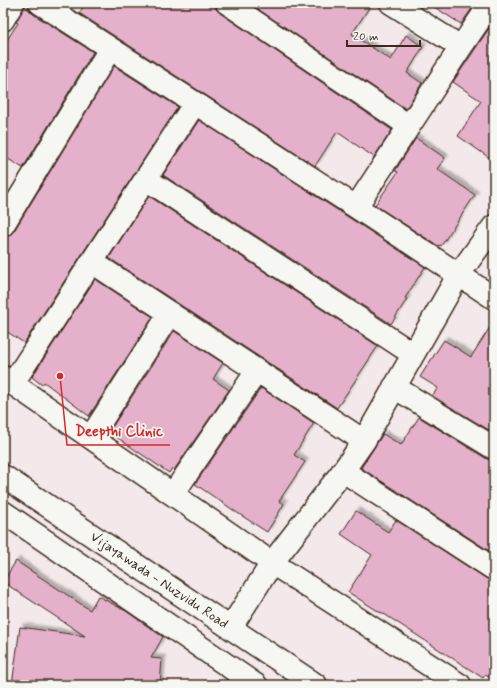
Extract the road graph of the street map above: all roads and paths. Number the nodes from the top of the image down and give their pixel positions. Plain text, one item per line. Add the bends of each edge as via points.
1 (13, 3) edge
2 (40, 3) edge
3 (227, 3) edge
4 (391, 3) edge
5 (491, 3) edge
6 (3, 20) edge
7 (461, 47) junction
8 (110, 49) junction
9 (195, 103) junction
10 (409, 126) junction
11 (146, 179) junction
12 (356, 206) junction
13 (3, 225) edge
14 (494, 226) edge
15 (92, 262) junction
16 (459, 274) junction
17 (494, 298) edge
18 (170, 313) junction
19 (413, 354) junction
20 (257, 370) junction
21 (8, 380) edge
22 (394, 387) junction
23 (91, 437) junction
24 (364, 441) junction
25 (494, 448) edge
26 (343, 471) junction
27 (3, 476) edge
28 (173, 494) junction
29 (3, 512) edge
30 (269, 568) junction
31 (494, 569) edge
32 (231, 627) junction
33 (256, 685) edge
34 (316, 685) edge
35 (460, 685) edge

1 - 6 street
2 - 8 street
3 - 10 street
4 - 7 street
5 - 7 street
7 - 10 street
8 - 9 street
8 - 13 street
9 - 11 street
9 - 12 street
10 - 12 street
11 - 15 street
11 - 19 street
12 - 16 street
14 - 16 street
15 - 18 street
15 - 21 street
16 - 17 street
16 - 19 street
18 - 20 street
18 - 23 street
19 - 22 street
20 - 24 street
20 - 28 street
21 - 23 street
22 - 24 street
22 - 25 street
23 - 28 street
24 - 26 street
26 - 30 street
26 - 31 street
27 - 32 street, Vijayawada - Nuzvidu Road
28 - 30 street
29 - 33 street
30 - 32 street
30 - 35 street
32 - 34 street, Vijayawada - Nuzvidu Road

